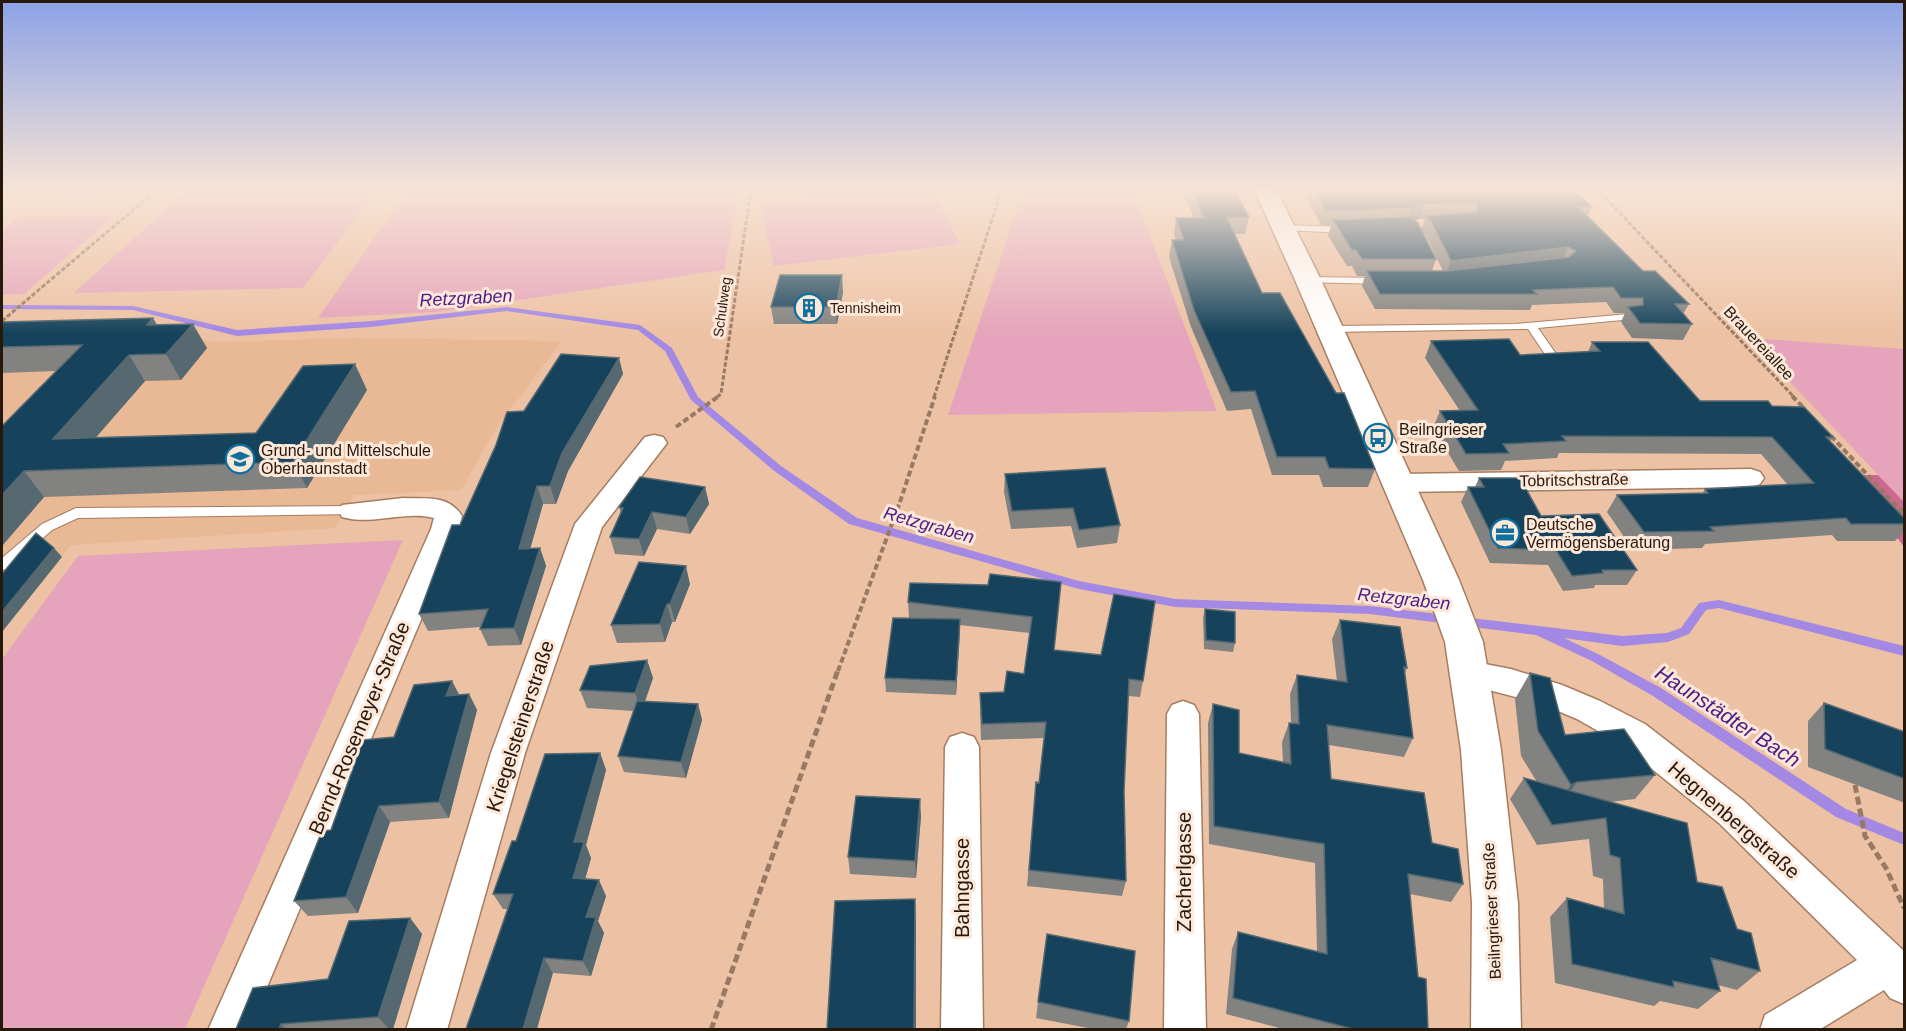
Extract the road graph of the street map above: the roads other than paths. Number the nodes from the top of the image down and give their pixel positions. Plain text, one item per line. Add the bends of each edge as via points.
1 (1288, 237) edge
2 (1308, 280) junction
3 (1397, 281) edge
4 (1629, 317) edge
5 (1530, 326) junction
6 (1330, 329) junction
7 (1555, 361) edge
8 (654, 443) dead end
9 (1751, 478) dead end
10 (1398, 483) junction
11 (352, 511) joint
12 (2, 565) edge
13 (1467, 658) junction
14 (1183, 714) dead end
15 (962, 747) dead end
16 (1900, 974) edge
17 (228, 1029) edge
18 (426, 1029) edge
19 (962, 1029) edge
20 (1185, 1029) edge
21 (1497, 1029) edge
22 (1780, 1029) edge

1 - 2 main road, Beilngrieser Straße
2 - 3 lane
2 - 6 main road, Beilngrieser Straße
4 - 5 lane
5 - 6 lane
5 - 7 lane
6 - 10 main road, Beilngrieser Straße
8 - 18 street, Kriegelsteinerstraße via 589,524 508,753
9 - 10 street, Tobritschstraße
10 - 13 main road, Beilngrieser Straße via 1447,593
11 - 12 lane via 76,513 46,527
11 - 17 street, Bernd-Rosemeyer-Straße via 440,508 448,516
13 - 16 street, Hegnenbergstraße via 1510,680 1556,695 1628,731 1709,791
13 - 21 main road, Beilngrieser Straße via 1481,750 1495,903
14 - 20 street, Zacherlgasse
15 - 19 street, Bahngasse
16 - 22 street via 1870,975

